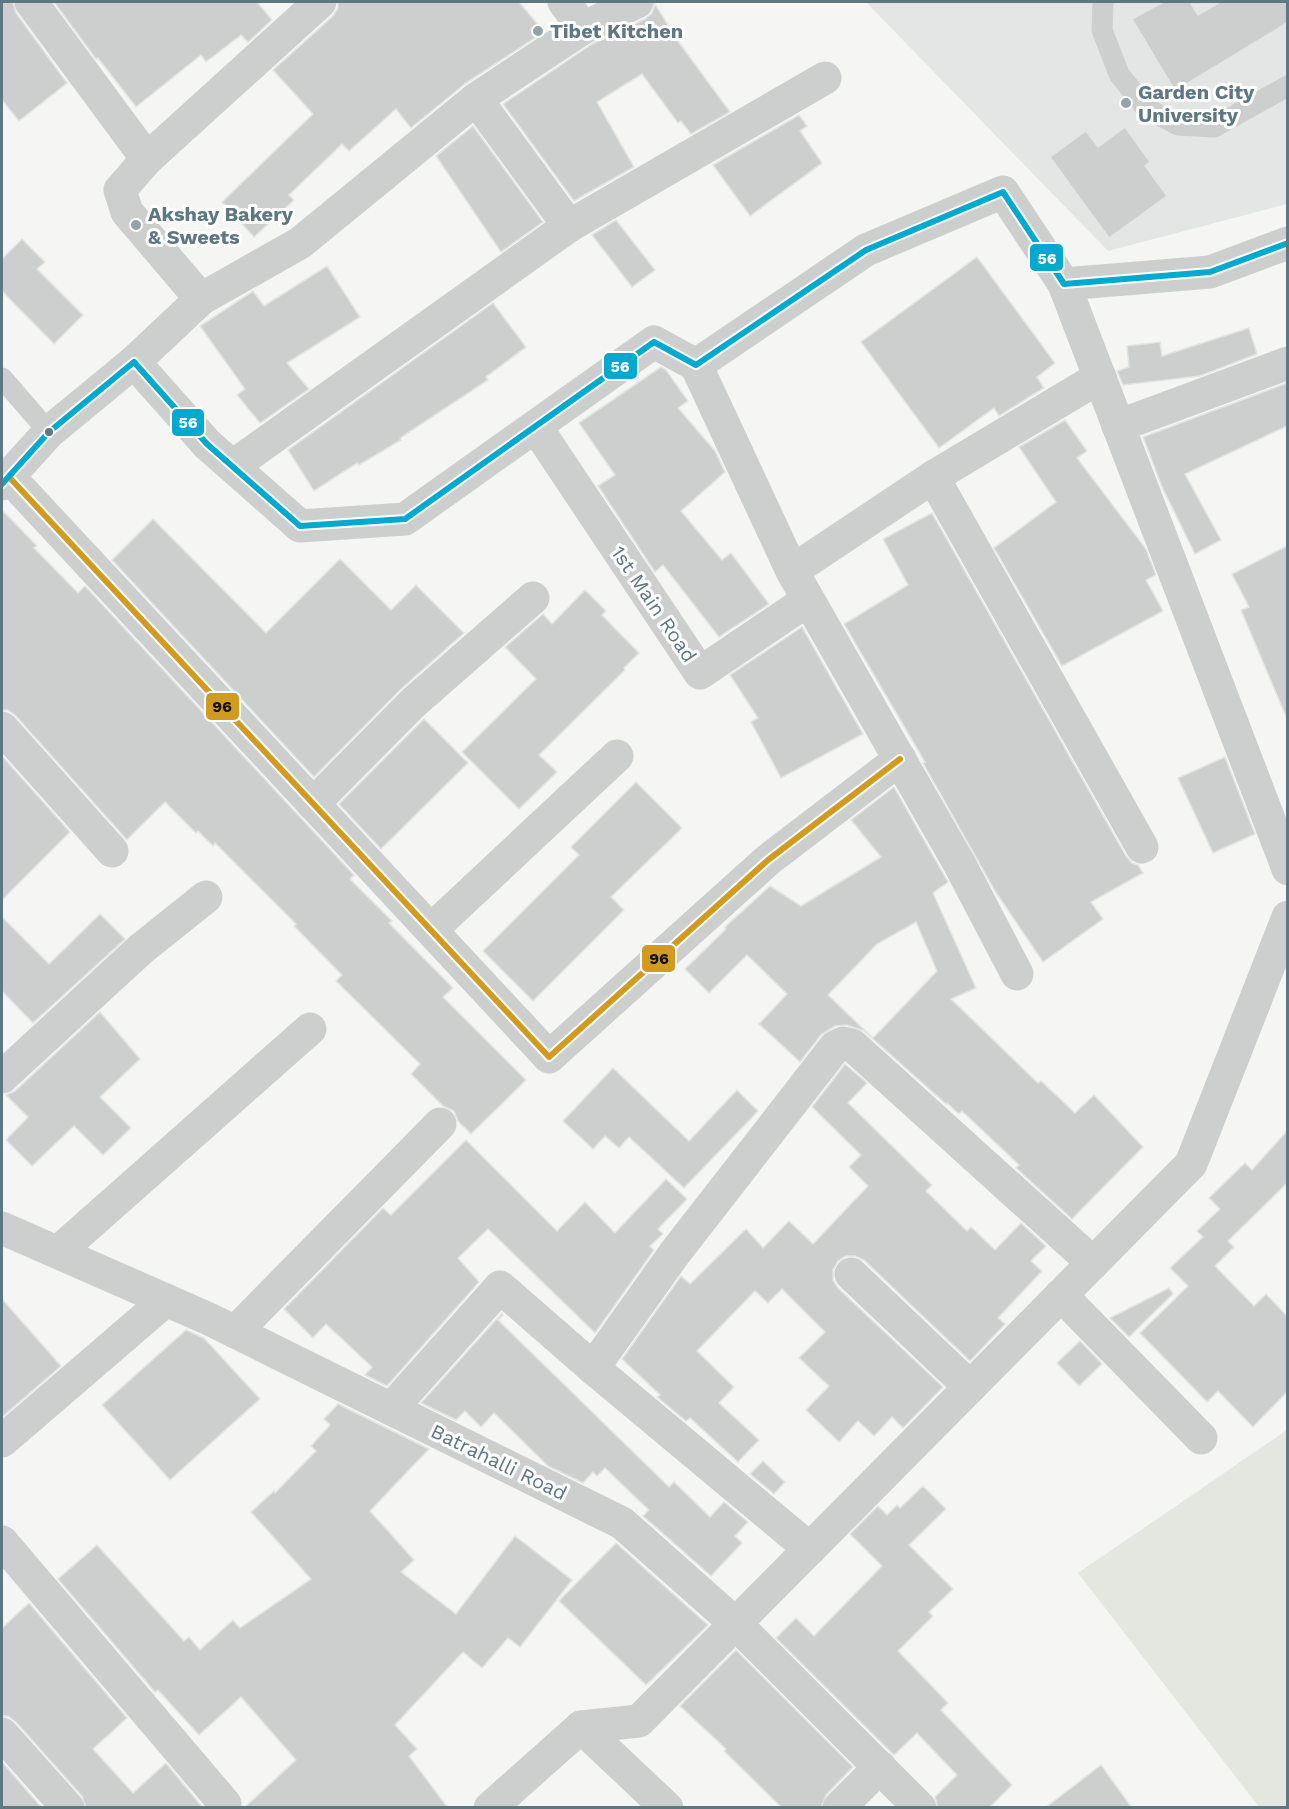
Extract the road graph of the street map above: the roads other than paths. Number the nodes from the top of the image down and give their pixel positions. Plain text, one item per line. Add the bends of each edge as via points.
1 (31, 2) edge
2 (564, 2) edge
3 (637, 2) edge
4 (1103, 2) edge
5 (308, 6) edge
6 (583, 28) junction
7 (825, 78) dead end
8 (1287, 86) edge
9 (476, 99) junction
10 (147, 159) junction
11 (568, 226) junction
12 (1287, 243) edge
13 (1064, 284) junction
14 (201, 299) junction
15 (134, 362) junction
16 (1287, 363) edge
17 (696, 365) junction
18 (1100, 377) junction
19 (2, 378) edge
20 (1118, 426) junction
21 (536, 427) junction
22 (49, 432) junction
23 (233, 466) junction
24 (933, 477) junction
25 (5, 480) edge
26 (792, 571) junction
27 (533, 598) dead end
28 (808, 600) junction
29 (2, 728) edge
30 (617, 756) dead end
31 (900, 759) junction
32 (313, 804) junction
33 (1142, 847) dead end
34 (112, 851) dead end
35 (1287, 869) edge
36 (206, 897) dead end
37 (1287, 917) edge
38 (431, 930) junction
39 (1017, 974) dead end
40 (310, 1029) dead end
41 (2, 1077) edge
42 (440, 1124) dead end
43 (2, 1228) edge
44 (58, 1252) junction
45 (1093, 1263) junction
46 (851, 1274) dead end
47 (1061, 1295) junction
48 (166, 1300) junction
49 (235, 1332) junction
50 (593, 1368) junction
51 (970, 1387) junction
52 (391, 1409) junction
53 (1201, 1438) dead end
54 (2, 1441) edge
55 (2, 1542) edge
56 (810, 1549) junction
57 (737, 1625) junction
58 (581, 1727) junction
59 (2, 1734) edge
60 (880, 1767) junction
61 (225, 1804) dead end
62 (68, 1808) edge
63 (490, 1808) edge
64 (667, 1808) edge
65 (839, 1808) edge
66 (920, 1808) edge

1 - 10 street
2 - 6 street
3 - 6 street
4 - 8 lane via 1102,30 1119,74 1146,108 1178,125 1214,127
5 - 10 street
6 - 9 street
7 - 11 street
9 - 11 street
9 - 14 street via 300,243
10 - 14 street via 120,190 127,212
11 - 23 street
12 - 13 street via 1210,272
13 - 17 street via 1003,192 866,250
13 - 18 street
14 - 15 street
15 - 22 street
15 - 23 street via 207,444
16 - 20 street
17 - 21 street via 654,342
17 - 26 street
18 - 20 street
18 - 24 street
19 - 22 lane
20 - 35 street
21 - 23 street via 405,519 300,526
21 - 28 street, 1st Main Road via 700,673
22 - 25 street
24 - 26 street
24 - 33 street
25 - 32 street
26 - 28 street
27 - 32 street via 413,703
28 - 31 street
29 - 34 street
30 - 38 street
31 - 38 street via 768,860 549,1057
31 - 39 street
32 - 38 street
36 - 41 street via 141,949
37 - 45 street via 1191,1164
40 - 44 street
42 - 49 street
43 - 44 street, Batrahalli Road
44 - 48 street, Batrahalli Road
45 - 47 street
45 - 50 street via 852,1045 843,1043 674,1254
46 - 51 street
47 - 51 street
47 - 53 street
48 - 49 street, Batrahalli Road
48 - 54 street
49 - 52 street, Batrahalli Road
50 - 52 street via 500,1287
50 - 56 street
51 - 56 street
52 - 57 street, Batrahalli Road via 622,1522
55 - 61 street
56 - 57 street
57 - 58 street via 639,1721
57 - 60 street, Batrahalli Road
58 - 63 street
58 - 64 street
59 - 62 street
60 - 65 street
60 - 66 street, Batrahalli Road

